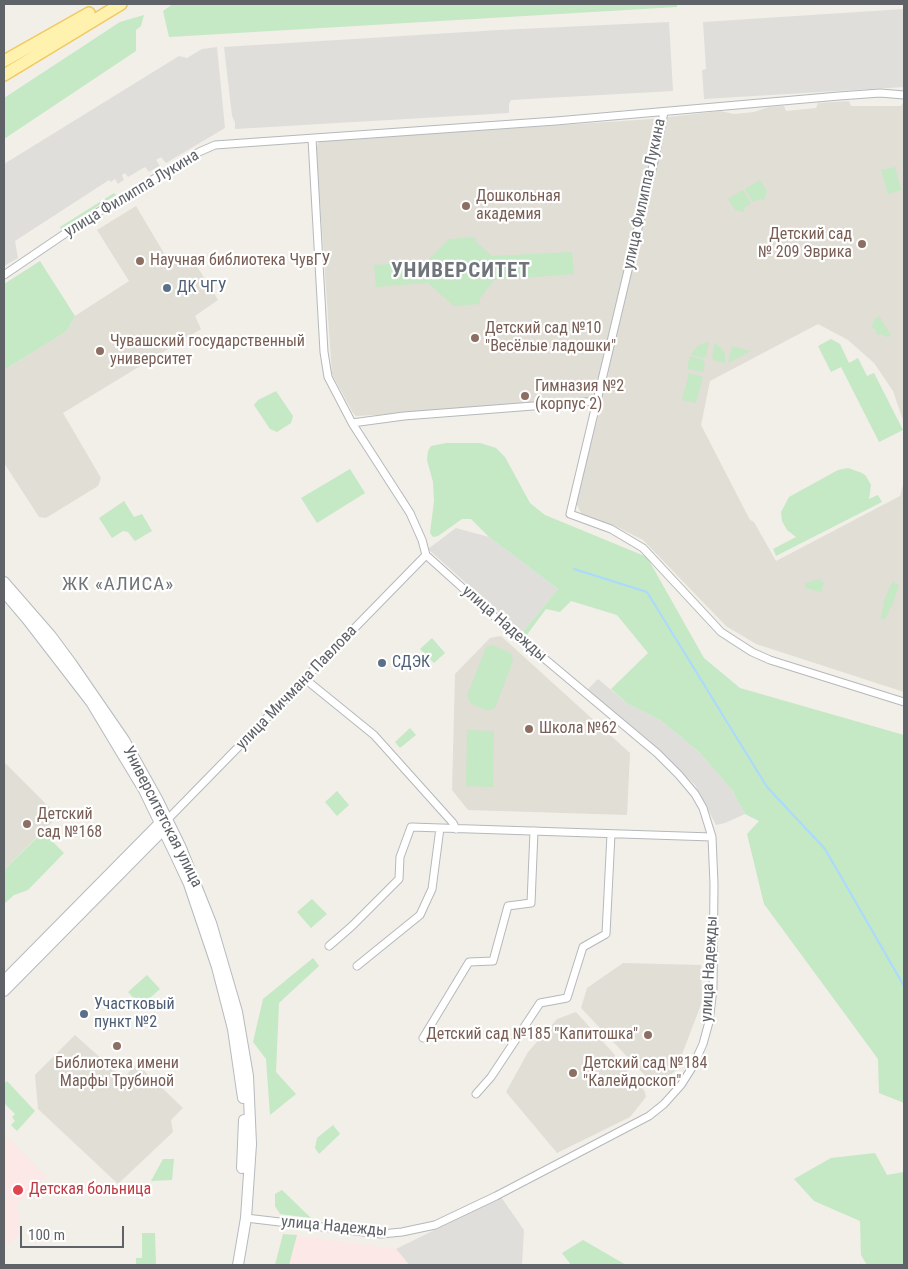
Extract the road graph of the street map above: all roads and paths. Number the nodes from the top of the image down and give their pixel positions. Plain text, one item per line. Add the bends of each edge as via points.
1 (106, 4) edge
2 (121, 4) edge
3 (4, 61) edge
4 (4, 75) edge
5 (904, 95) edge
6 (664, 112) junction
7 (312, 138) junction
8 (4, 275) edge
9 (598, 401) junction
10 (352, 423) junction
11 (426, 555) junction
12 (4, 586) edge
13 (305, 679) junction
14 (904, 702) edge
15 (163, 824) junction
16 (440, 828) junction
17 (456, 829) junction
18 (534, 831) junction
19 (611, 834) junction
20 (712, 837) junction
21 (47, 942) junction
22 (329, 946) dead end
23 (357, 966) dead end
24 (4, 981) edge
25 (4, 991) edge
26 (423, 1038) dead end
27 (476, 1094) dead end
28 (242, 1217) junction
29 (232, 1265) edge
30 (238, 1265) edge

1 - 3 main road
2 - 4 main road
5 - 6 street via 880,93
6 - 7 street, улица Филиппа Лукина
6 - 9 street, улица Филиппа Лукина
7 - 8 street, улица Филиппа Лукина via 229,143 199,152 85,220
7 - 10 street via 326,370
9 - 10 street
9 - 14 street, улица Филиппа Лукина via 570,514 611,529 643,548 721,632 752,652
10 - 11 street via 410,513
11 - 13 street, улица Мичмана Павлова
11 - 20 street, улица Надежды via 658,754 694,794 703,808
12 - 15 main road, Университетская улица via 124,740
13 - 15 street, улица Мичмана Павлова
13 - 17 street via 374,735
15 - 21 main road, улица Мичмана Павлова
15 - 28 main road, Университетская улица via 202,897 217,940 248,1076 251,1144
16 - 17 street
16 - 22 street via 411,827 400,857 399,879
16 - 23 street via 432,889 420,915
17 - 18 street
18 - 19 street
18 - 26 street via 531,902 508,906 494,960 469,962
19 - 20 street
19 - 27 street via 606,934 583,947 568,998 540,1003
20 - 28 street, улица Надежды via 713,989 709,1022 693,1066 664,1104 630,1127 435,1225 381,1234
21 - 24 main road, улица Мичмана Павлова
21 - 25 main road, улица Мичмана Павлова
28 - 29 main road, Университетская улица
28 - 30 main road, Университетская улица

